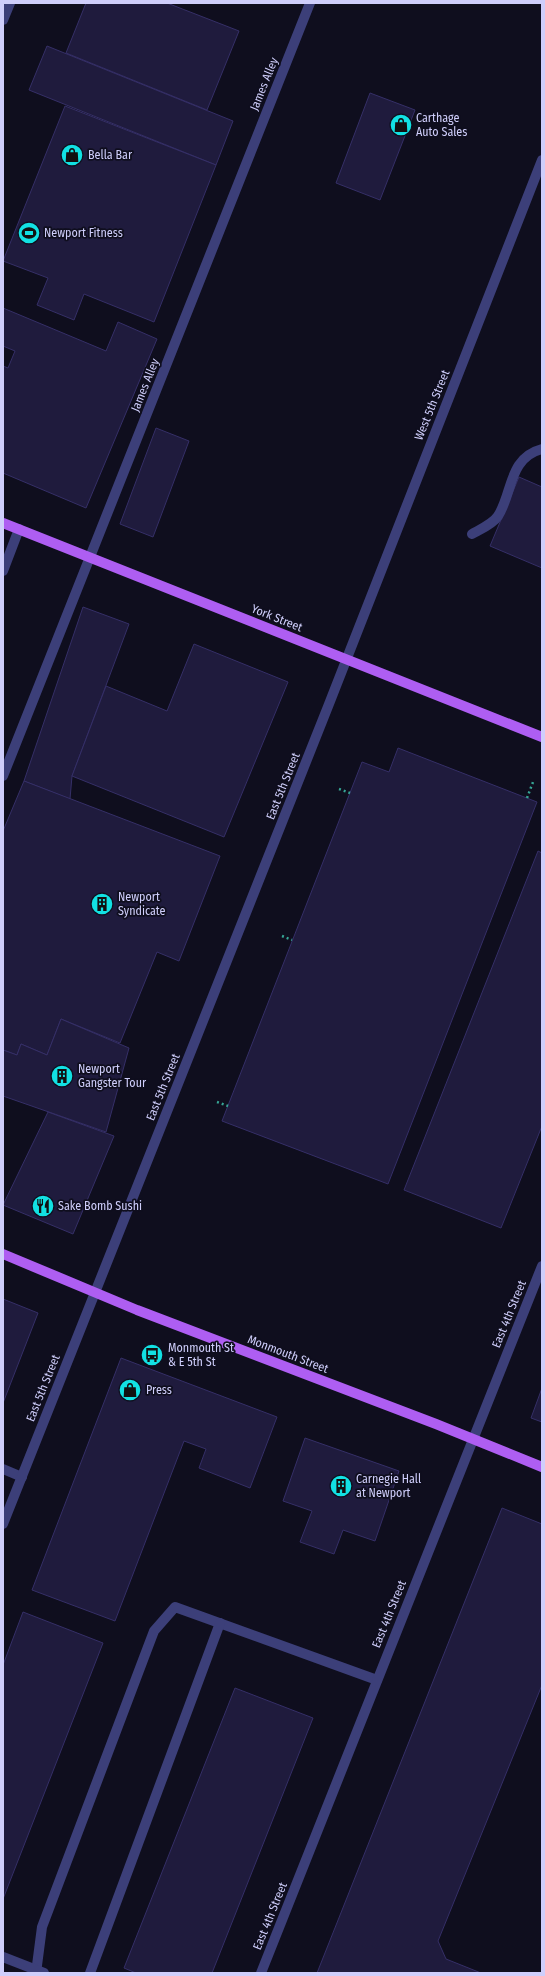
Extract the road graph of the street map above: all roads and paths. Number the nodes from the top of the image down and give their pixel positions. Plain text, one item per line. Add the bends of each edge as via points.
1 (10, 3) edge
2 (310, 3) edge
3 (3, 20) edge
4 (542, 160) edge
5 (542, 449) edge
6 (3, 523) edge
7 (19, 529) junction
8 (472, 534) dead end
9 (90, 558) junction
10 (3, 571) edge
11 (347, 660) junction
12 (542, 737) edge
13 (3, 776) edge
14 (533, 782) dead end
15 (339, 789) dead end
16 (350, 793) dead end
17 (527, 798) dead end
18 (282, 936) dead end
19 (292, 940) dead end
20 (217, 1102) dead end
21 (228, 1106) dead end
22 (3, 1254) edge
23 (542, 1266) edge
24 (95, 1293) junction
25 (472, 1438) junction
26 (542, 1467) edge
27 (3, 1469) edge
28 (22, 1477) junction
29 (3, 1524) edge
30 (220, 1623) junction
31 (377, 1680) junction
32 (3, 1957) edge
33 (39, 1972) edge
34 (90, 1973) edge
35 (261, 1973) edge

1 - 3 street
2 - 9 street, James Alley
4 - 11 street, West 5th Street
5 - 8 street via 533,452 517,466 497,517
6 - 7 main road, York Street
7 - 9 main road, York Street
7 - 10 street
9 - 11 main road, York Street
9 - 13 street, James Alley
11 - 12 main road, York Street
11 - 24 street, East 5th Street
14 - 17 path
15 - 16 path
18 - 19 path
20 - 21 path
22 - 24 main road, Monmouth Street
23 - 25 street, East 4th Street
24 - 25 main road, Monmouth Street
24 - 28 street, East 5th Street
25 - 26 main road, Monmouth Street
25 - 31 street, East 4th Street
27 - 28 street
28 - 29 street, East 5th Street
30 - 31 street
30 - 33 street via 175,1607 154,1631 42,1927
30 - 34 street
31 - 35 street, East 4th Street
32 - 33 street

